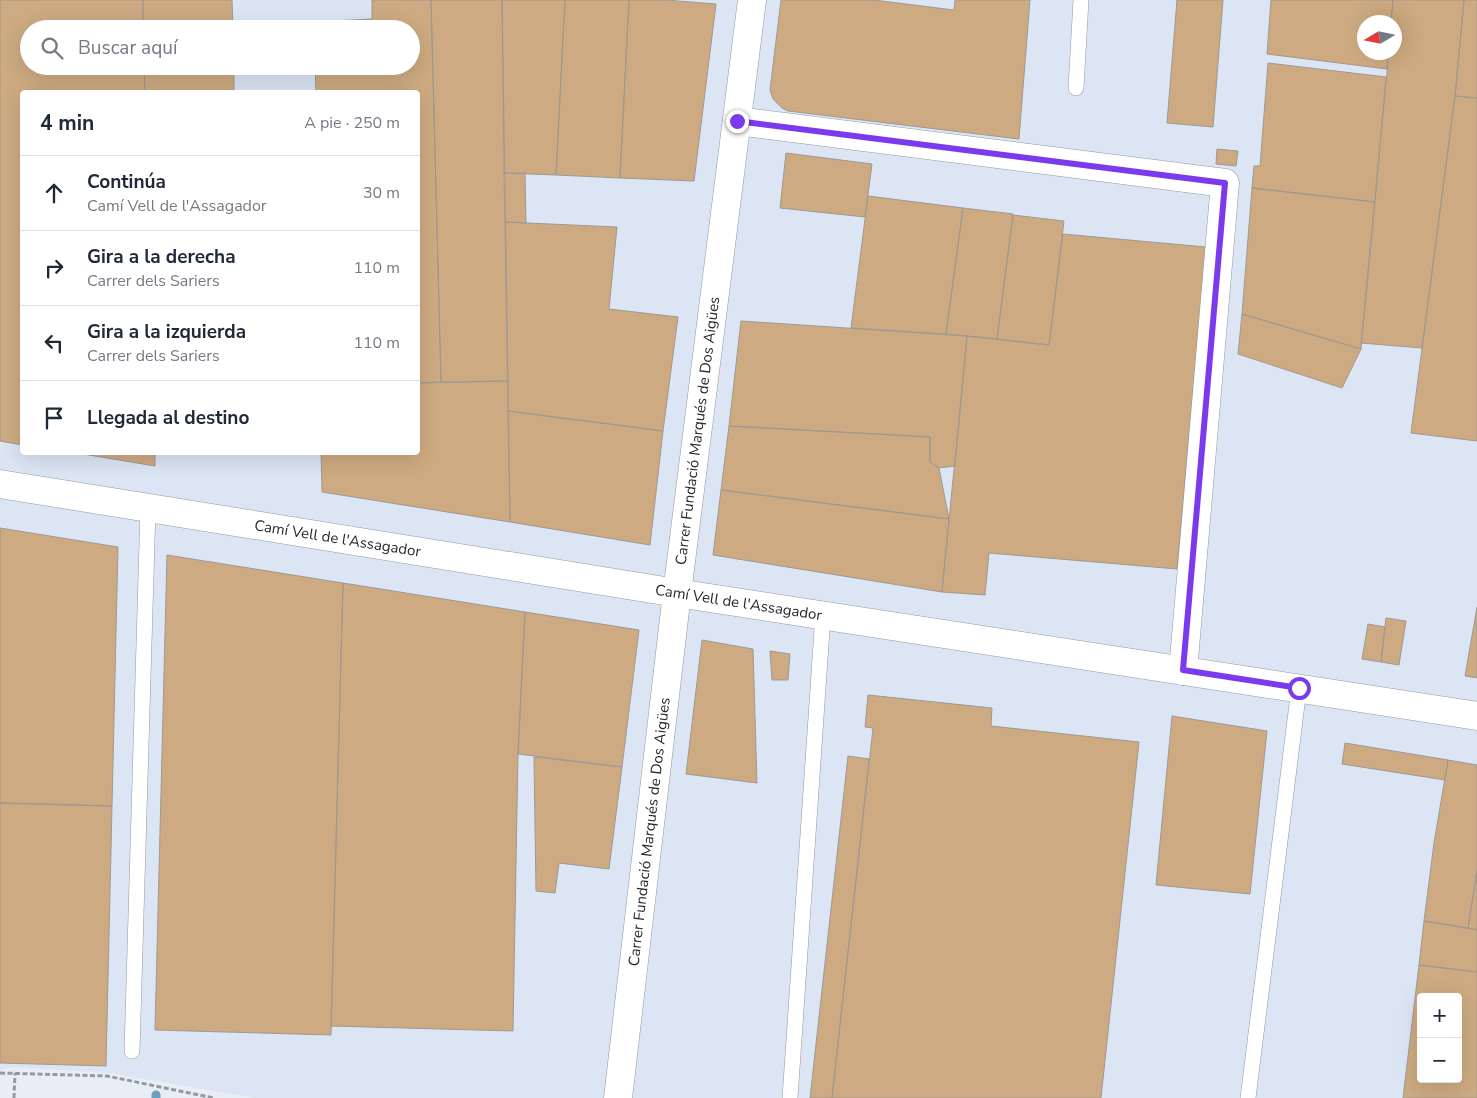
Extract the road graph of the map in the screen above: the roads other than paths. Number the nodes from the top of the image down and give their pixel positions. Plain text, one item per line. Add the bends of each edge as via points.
1 (752, 0) edge
2 (1081, 0) edge
3 (1076, 88) dead end
4 (737, 121) junction
5 (0, 484) edge
6 (148, 508) junction
7 (677, 593) junction
8 (823, 615) junction
9 (1183, 670) junction
10 (1299, 688) junction
11 (1477, 716) edge
12 (132, 1051) dead end
13 (618, 1098) edge
14 (790, 1098) edge
15 (1248, 1098) edge

1 - 4 street, Carrer Fundació Marqués de Dos Aigües
2 - 3 lane
4 - 7 street, Carrer Fundació Marqués de Dos Aigües
4 - 9 street via 1225,183
5 - 6 street, Camí Vell de l'Assagador
6 - 7 street, Camí Vell de l'Assagador
6 - 12 lane
7 - 8 street, Camí Vell de l'Assagador
7 - 13 street, Carrer Fundació Marqués de Dos Aigües
8 - 9 street, Camí Vell de l'Assagador
8 - 14 lane
9 - 10 street, Camí Vell de l'Assagador
10 - 11 street, Camí Vell de l'Assagador
10 - 15 lane

